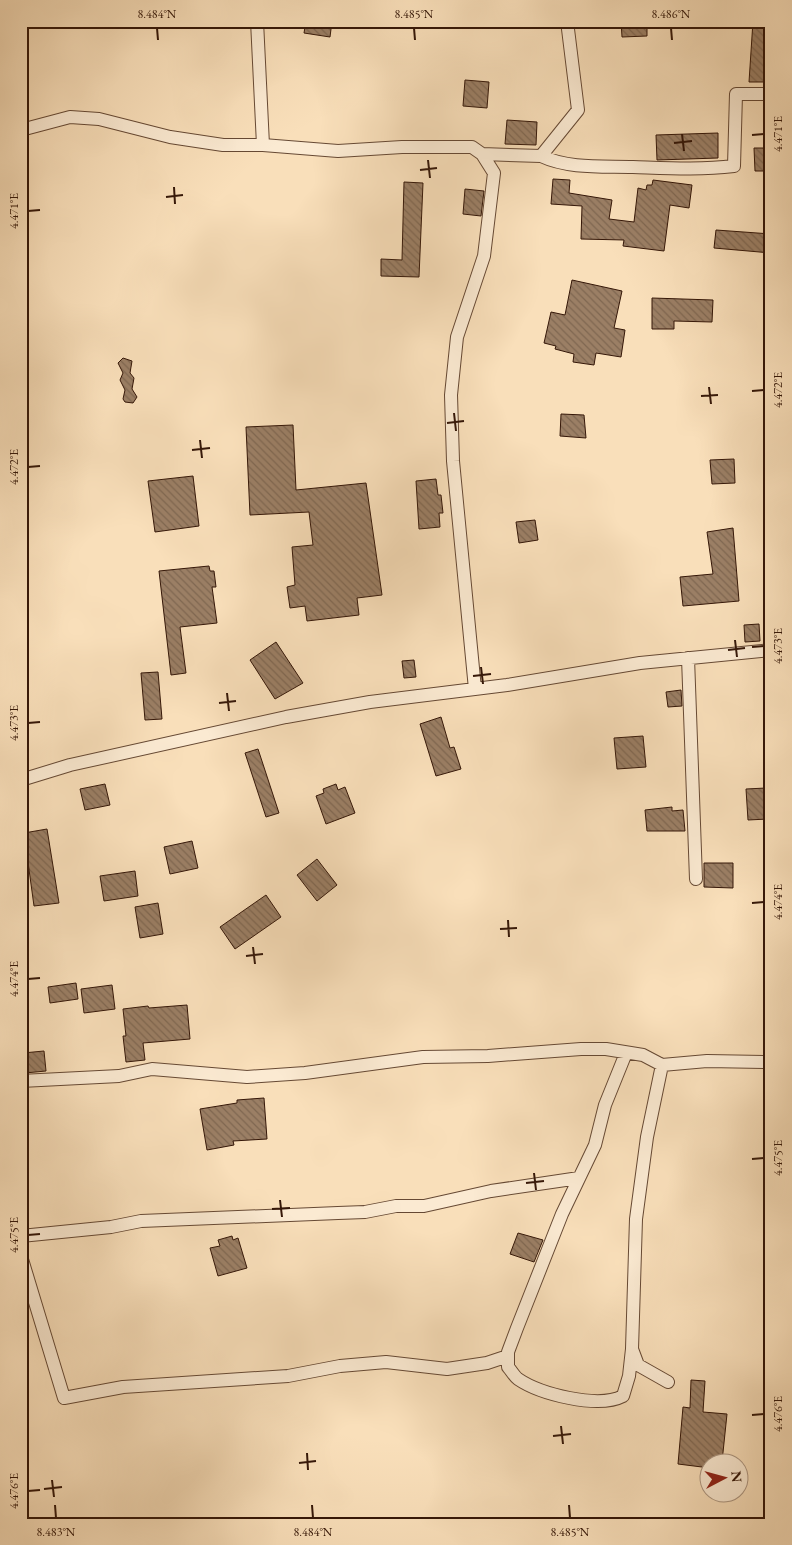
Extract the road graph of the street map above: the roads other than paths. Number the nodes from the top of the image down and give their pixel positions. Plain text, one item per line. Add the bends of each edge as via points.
1 (257, 21) edge
2 (568, 21) edge
3 (771, 94) edge
4 (21, 130) edge
5 (263, 145) junction
6 (482, 154) junction
7 (541, 156) junction
8 (771, 650) edge
9 (688, 658) junction
10 (475, 689) junction
11 (21, 780) edge
12 (696, 879) dead end
13 (626, 1053) junction
14 (771, 1062) edge
15 (662, 1066) junction
16 (21, 1081) edge
17 (579, 1178) junction
18 (21, 1236) edge
19 (21, 1256) edge
20 (632, 1349) junction
21 (508, 1356) junction
22 (668, 1382) dead end

1 - 5 street
2 - 7 street via 578,110
3 - 7 street via 736,94 734,166 707,169 579,166 555,163
4 - 5 street via 70,117 99,119 170,137 223,145
5 - 6 street via 338,151 472,147
6 - 7 street
6 - 10 street via 494,173 484,256 457,337 451,395 453,461
8 - 9 street
9 - 10 street
9 - 12 street
10 - 11 street via 370,702 286,717
13 - 15 street via 643,1056
13 - 16 street via 581,1049 423,1057 305,1073 247,1077 152,1069 119,1076
13 - 17 street via 605,1104 595,1145
14 - 15 street via 699,1061
15 - 20 street via 652,1109 636,1219
17 - 18 street via 491,1191 424,1206 396,1206 338,1214 141,1220 111,1227
17 - 21 street via 550,1243
19 - 21 street via 64,1398 123,1387 288,1376 340,1366 386,1362 447,1369
20 - 21 street via 623,1396 597,1402 573,1400 517,1378 508,1367
20 - 22 street via 638,1365

